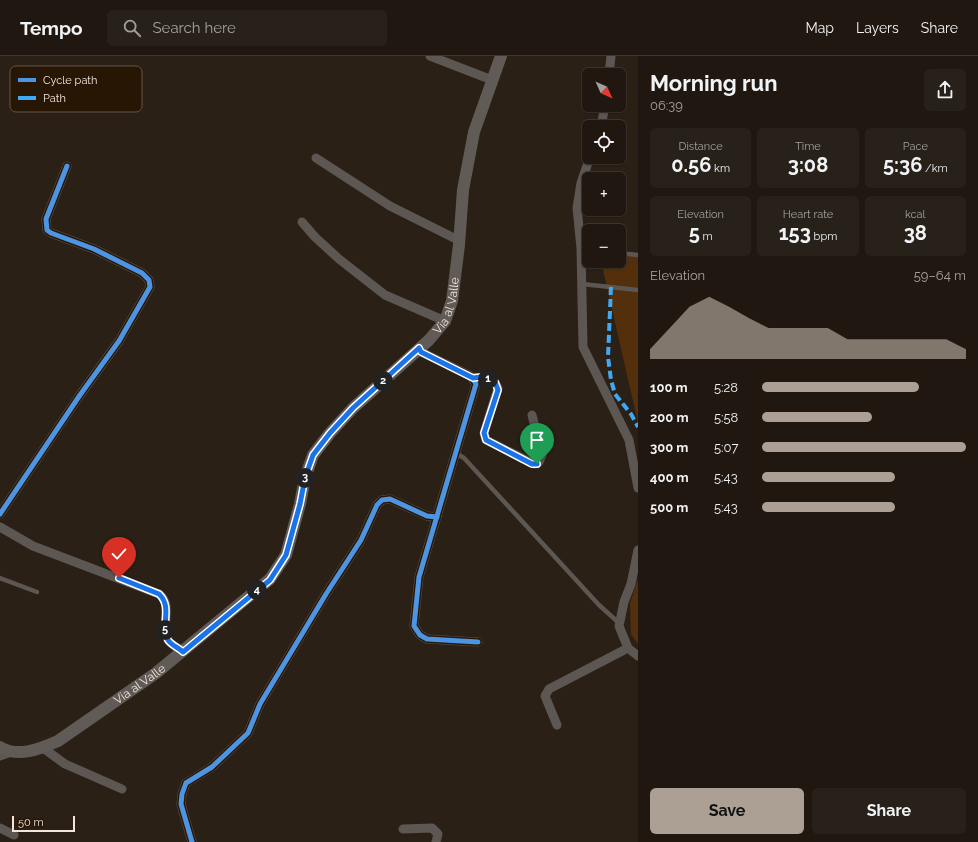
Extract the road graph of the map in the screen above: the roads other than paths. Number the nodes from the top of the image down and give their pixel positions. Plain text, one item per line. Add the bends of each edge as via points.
1 (430, 56) edge
2 (501, 56) edge
3 (611, 56) edge
4 (610, 68) edge
5 (492, 80) junction
6 (316, 158) dead end
7 (588, 164) edge
8 (67, 166) dead end
9 (302, 222) dead end
10 (582, 233) edge
11 (460, 241) junction
12 (626, 254) edge
13 (638, 255) edge
14 (583, 268) edge
15 (582, 284) junction
16 (638, 290) edge
17 (445, 321) junction
18 (419, 348) junction
19 (473, 378) junction
20 (532, 415) dead end
21 (456, 453) junction
22 (638, 488) edge
23 (0, 514) edge
24 (437, 517) junction
25 (0, 527) edge
26 (638, 550) edge
27 (0, 578) edge
28 (37, 592) dead end
29 (619, 623) junction
30 (478, 642) dead end
31 (628, 648) junction
32 (183, 652) junction
33 (638, 656) edge
34 (557, 725) dead end
35 (0, 747) edge
36 (43, 748) junction
37 (14, 751) junction
38 (0, 756) edge
39 (122, 789) dead end
40 (0, 828) edge
41 (403, 829) dead end
42 (14, 835) dead end
43 (192, 842) edge
44 (436, 842) edge

1 - 5 street
2 - 5 main road, Via al Valle
3 - 4 street
5 - 11 main road, Via al Valle via 474,132 463,190
6 - 11 street via 390,206
7 - 10 street via 577,208
8 - 23 street via 46,219 47,230 94,249 142,273 149,280 150,287 119,341 80,394
9 - 17 street via 339,259 385,295
11 - 17 main road, Via al Valle via 452,301
12 - 13 lane
14 - 15 street
15 - 16 lane
15 - 22 street via 583,347 629,440
17 - 18 main road, Via al Valle
18 - 19 street via 421,352
18 - 32 main road, Via al Valle via 353,408 313,455 286,555 270,580
19 - 20 street via 482,377 493,381 498,388 484,433 486,440 534,464 542,456
19 - 21 street via 476,387
21 - 24 street
21 - 29 lane via 464,458 599,605
24 - 30 street via 419,577 414,626 420,635 427,639
24 - 43 street via 427,516 390,500 382,500 377,505 361,540 260,704 248,733 212,767 186,783 181,804
25 - 32 street via 33,546 159,594 166,606 165,633 168,641
26 - 29 street
27 - 28 lane
29 - 31 street
31 - 33 street
31 - 34 street via 549,689 544,696
32 - 36 main road, Via al Valle via 114,703 58,741
35 - 37 main road, Via al Valle
36 - 37 main road, Via al Valle via 25,752
36 - 39 street via 66,764
37 - 38 street
40 - 42 street
41 - 44 street via 432,828 438,834

